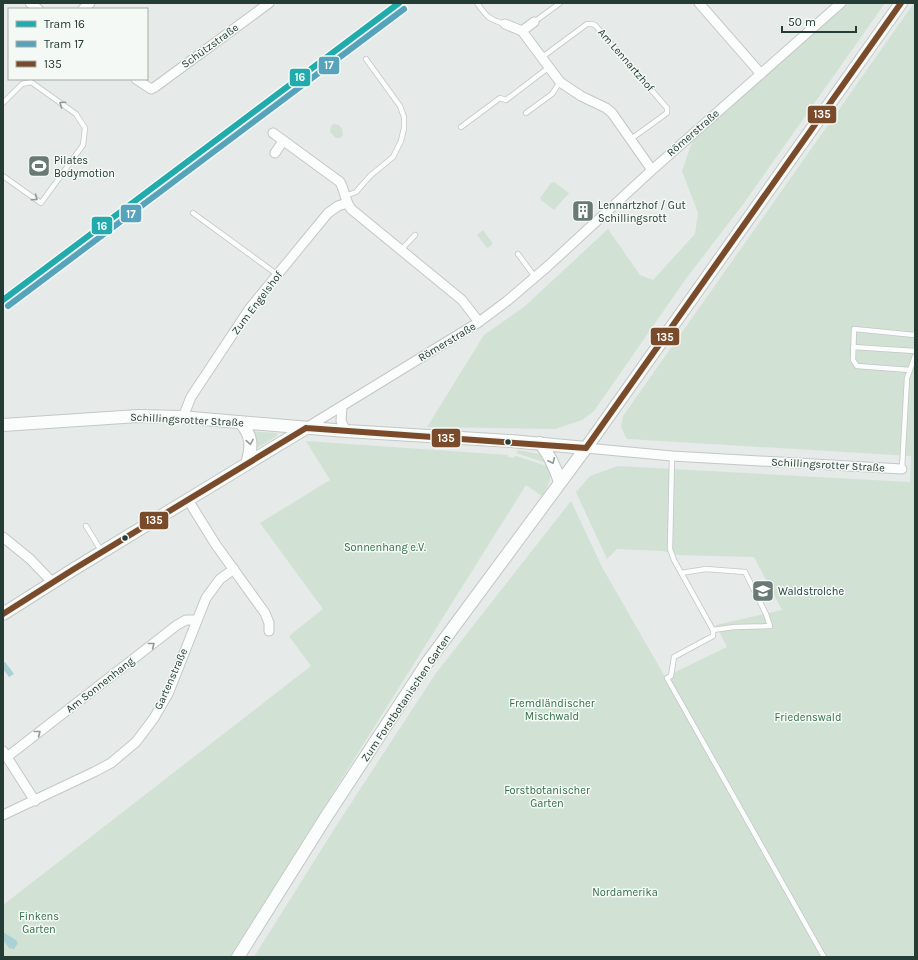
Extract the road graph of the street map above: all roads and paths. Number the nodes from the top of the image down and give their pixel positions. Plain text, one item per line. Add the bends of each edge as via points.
1 (269, 3) edge
2 (477, 3) edge
3 (560, 3) edge
4 (699, 3) edge
5 (841, 3) edge
6 (901, 3) edge
7 (534, 22) joint
8 (505, 24) joint
9 (522, 31) junction
10 (541, 58) junction
11 (366, 59) dead end
12 (548, 68) junction
13 (761, 74) junction
14 (138, 80) edge
15 (560, 82) junction
16 (3, 103) edge
17 (526, 113) dead end
18 (461, 127) dead end
19 (273, 133) dead end
20 (631, 139) junction
21 (284, 141) junction
22 (275, 153) dead end
23 (652, 170) junction
24 (3, 176) edge
25 (346, 200) junction
26 (193, 213) dead end
27 (415, 235) dead end
28 (401, 250) junction
29 (518, 254) dead end
30 (278, 276) junction
31 (535, 277) junction
32 (479, 322) junction
33 (915, 335) edge
34 (853, 347) junction
35 (915, 351) edge
36 (915, 356) edge
37 (910, 370) junction
38 (342, 406) junction
39 (183, 417) junction
40 (240, 422) junction
41 (3, 425) edge
42 (306, 428) junction
43 (346, 431) junction
44 (540, 443) junction
45 (586, 448) junction
46 (672, 456) junction
47 (247, 464) junction
48 (902, 469) joint
49 (560, 482) junction
50 (188, 500) junction
51 (86, 526) dead end
52 (3, 537) edge
53 (102, 552) junction
54 (234, 569) junction
55 (681, 573) junction
56 (52, 582) junction
57 (3, 614) edge
58 (196, 620) junction
59 (713, 630) junction
60 (269, 631) dead end
61 (5, 754) edge
62 (34, 800) junction
63 (3, 816) edge
64 (238, 957) edge
65 (824, 957) edge

1 - 14 street, Schützstraße via 151,89
2 - 8 lane via 486,16
3 - 7 lane
4 - 13 street
5 - 13 street, Römerstraße
6 - 45 main road, Zum Forstbotanischen Garten
7 - 9 street
8 - 9 street
9 - 10 street
10 - 12 street
10 - 20 lane, Am Lennartzhof via 587,24 595,25 667,108 667,113
11 - 25 lane via 400,106 404,128 393,157
12 - 15 street
12 - 18 lane via 506,100 500,98
13 - 23 street, Römerstraße
15 - 17 lane via 552,94
15 - 20 street via 606,108
24 -> 16 lane via 41,203 83,145 85,128 76,114 31,82 22,84
19 - 21 street
20 - 23 street
21 - 22 street
21 - 25 street via 340,182
23 - 31 street, Römerstraße
25 - 28 street via 351,209
25 - 30 street, Zum Engelshof via 328,212
26 - 30 lane
27 - 28 lane
28 - 32 street via 462,300
29 - 31 lane
30 - 39 street, Zum Engelshof via 250,308 202,379
31 - 32 street, Römerstraße
32 - 38 street, Römerstraße
33 - 34 lane via 854,328
34 - 35 lane
34 - 37 lane via 853,360 857,366
36 - 37 lane
37 - 48 lane via 907,378
38 - 42 street, Römerstraße
38 - 43 street via 341,420
39 - 40 main road, Schillingsrotter Straße
39 - 41 main road, Schillingsrotter Straße via 138,416
40 - 42 main road, Schillingsrotter Straße
40 -> 47 main road via 251,444
42 - 43 main road, Schillingsrotter Straße
42 - 47 main road, Römerstraße
43 - 44 main road, Schillingsrotter Straße
44 - 45 main road, Schillingsrotter Straße
44 -> 49 main road via 553,461
45 - 46 street, Schillingsrotter Straße
45 - 49 main road, Zum Forstbotanischen Garten
46 - 48 street, Schillingsrotter Straße
46 - 55 lane via 670,549
47 - 50 main road, Römerstraße
49 - 64 main road, Zum Forstbotanischen Garten via 427,663
50 - 53 main road, Römerstraße
50 - 54 street
51 - 53 lane
52 - 56 street via 30,559
53 - 56 main road, Römerstraße
54 - 58 street, Gartenstraße via 220,579 211,590
54 - 60 street via 265,613
55 - 59 lane
55 - 59 lane via 706,570 746,572 770,626
56 - 57 main road, Römerstraße
61 -> 58 street, Am Sonnenhang via 177,625 186,620
58 - 62 street, Gartenstraße via 168,694 136,742 112,763
59 - 65 lane via 713,636 674,657 671,676 667,678
61 - 62 street
62 - 63 street, Gartenstraße

